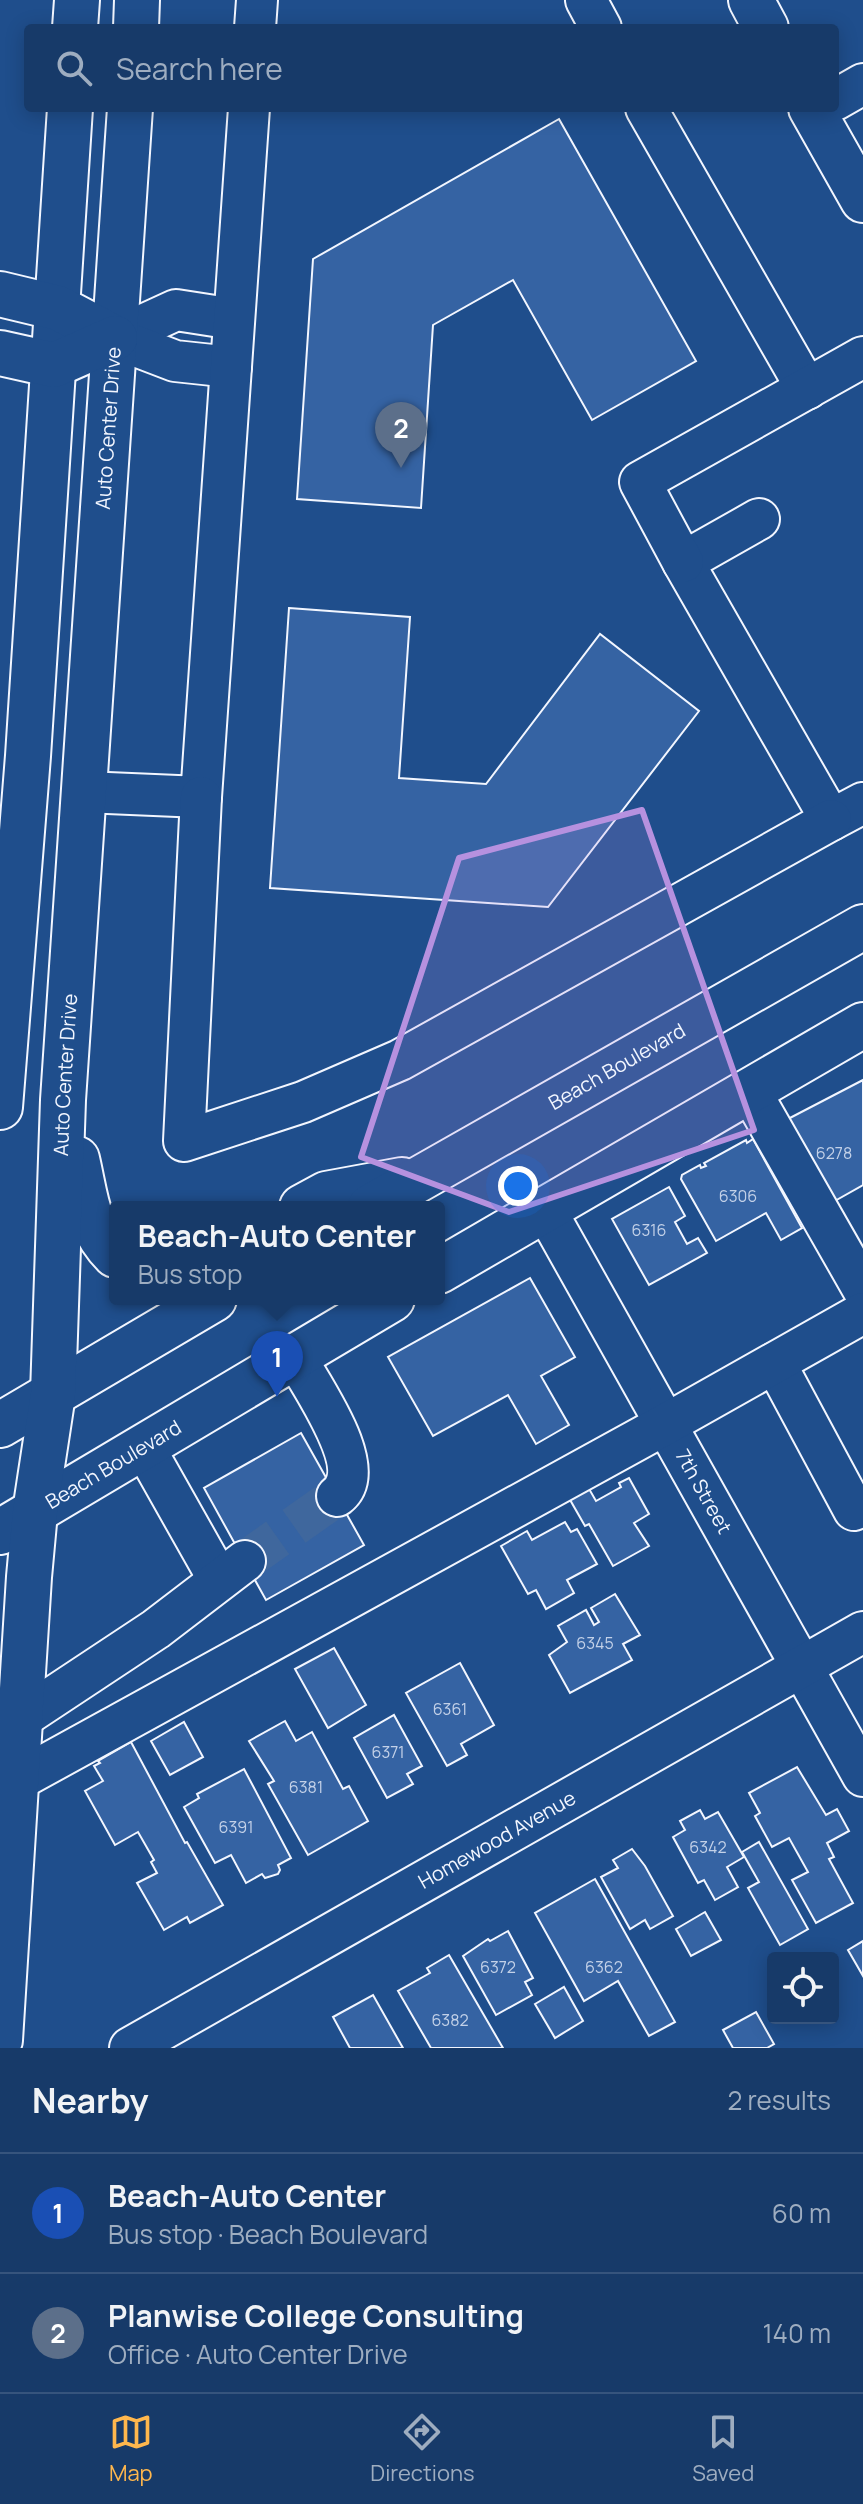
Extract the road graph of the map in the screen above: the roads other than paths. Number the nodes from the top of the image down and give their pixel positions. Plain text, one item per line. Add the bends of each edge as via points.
1 (77, 0) edge
2 (137, 0) edge
3 (257, 0) edge
4 (586, 0) edge
5 (751, 0) edge
6 (75, 24) edge
7 (136, 24) edge
8 (255, 24) edge
9 (599, 24) edge
10 (764, 24) edge
11 (863, 84) edge
12 (839, 97) edge
13 (70, 112) edge
14 (130, 112) edge
15 (249, 112) edge
16 (648, 112) edge
17 (823, 112) edge
18 (860, 186) edge
19 (0, 294) edge
20 (58, 308) junction
21 (234, 319) junction
22 (115, 338) junction
23 (0, 353) edge
24 (863, 357) edge
25 (54, 365) junction
26 (231, 367) junction
27 (807, 389) junction
28 (759, 519) dead end
29 (683, 562) junction
30 (14, 755) edge
31 (84, 792) junction
32 (201, 797) junction
33 (847, 811) edge
34 (863, 927) edge
35 (69, 1017) junction
36 (863, 1025) edge
37 (750, 1091) junction
38 (63, 1100) junction
39 (0, 1107) edge
40 (424, 1175) junction
41 (313, 1201) edge
42 (380, 1201) edge
43 (545, 1209) junction
44 (109, 1249) edge
45 (445, 1267) edge
46 (863, 1289) edge
47 (204, 1305) edge
48 (382, 1305) edge
49 (863, 1313) edge
50 (295, 1356) junction
51 (775, 1363) junction
52 (53, 1394) junction
53 (666, 1424) junction
54 (0, 1425) edge
55 (144, 1447) junction
56 (337, 1496) tunnel mouth
57 (863, 1505) edge
58 (17, 1522) edge
59 (863, 1632) edge
60 (802, 1666) junction
61 (20, 1719) junction
62 (863, 1776) edge
63 (16, 1781) junction
64 (0, 2040) edge
65 (130, 2048) edge

1 - 6 main road
2 - 7 main road
3 - 8 street
4 - 9 street
5 - 10 main road
11 - 12 street
13 - 20 main road
14 - 22 main road, Auto Center Drive
15 - 21 street
16 - 27 street
17 - 18 main road
19 - 20 main road
20 - 22 main road
20 - 25 main road
21 - 22 street via 176,310
21 - 26 street
22 - 25 main road
22 - 26 street via 175,361
22 - 31 main road, Auto Center Drive
23 - 25 main road
24 - 27 street
25 - 30 main road
26 - 32 street
27 - 29 street via 640,482
28 - 29 street
29 - 33 street
30 - 35 main road via 46,764 56,796 43,985 54,1009
30 - 39 main road
31 - 32 street
31 - 35 main road, Auto Center Drive
32 - 33 street via 184,1141 303,1102 400,1060
34 - 40 main road, Beach Boulevard
35 - 38 main road, Auto Center Drive
36 - 37 main road
37 - 43 main road
37 - 46 street
38 - 44 main road via 87,1211
38 - 52 main road, Auto Center Drive
40 - 41 main road
40 - 42 main road, Beach Boulevard
43 - 45 main road
43 - 53 street, 7th Street
47 - 52 main road
48 - 50 main road, Beach Boulevard
49 - 51 street
50 - 55 main road, Beach Boulevard
50 - 56 street via 350,1466 345,1490
51 - 53 street
51 - 57 street via 854,1510
52 - 54 main road
52 - 58 main road, Auto Center Drive
53 - 60 street, 7th Street
53 - 63 street
55 - 58 main road, Beach Boulevard
55 - 61 street via 232,1571 156,1629
58 - 61 main road, Auto Center Drive
59 - 60 street, Homewood Avenue
60 - 62 street, 7th Street
60 - 65 street, Homewood Avenue
61 - 63 main road, Auto Center Drive
63 - 64 main road, Auto Center Drive

